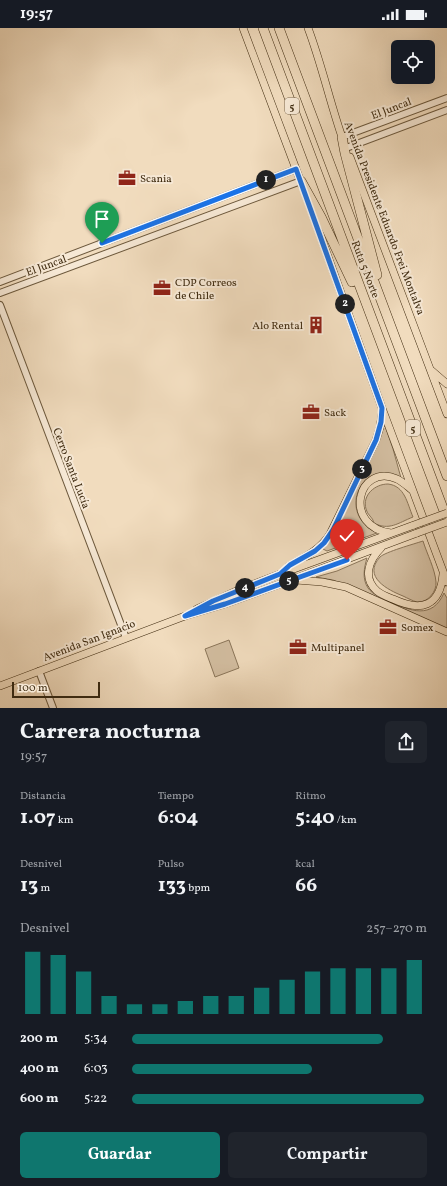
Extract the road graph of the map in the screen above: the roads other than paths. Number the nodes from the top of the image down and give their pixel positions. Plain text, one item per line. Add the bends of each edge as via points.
1 (243, 28) edge
2 (263, 28) edge
3 (279, 28) edge
4 (308, 28) edge
5 (447, 98) edge
6 (447, 110) edge
7 (393, 118) junction
8 (397, 129) junction
9 (342, 137) junction
10 (346, 148) junction
11 (296, 169) junction
12 (301, 181) junction
13 (0, 282) edge
14 (0, 293) edge
15 (0, 305) edge
16 (389, 319) junction
17 (379, 337) junction
18 (430, 370) junction
19 (447, 384) edge
20 (382, 408) junction
21 (447, 414) edge
22 (447, 476) edge
23 (412, 491) junction
24 (447, 513) edge
25 (447, 520) edge
26 (391, 533) junction
27 (384, 545) junction
28 (443, 572) junction
29 (280, 574) junction
30 (294, 580) junction
31 (447, 582) edge
32 (185, 616) junction
33 (447, 632) edge
34 (126, 638) junction
35 (39, 671) junction
36 (0, 686) edge
37 (53, 708) edge

1 - 11 main road
2 - 17 highway, Ruta 5 Norte / 5
3 - 16 highway, Ruta 5 Norte / 5
4 - 9 main road, Avenida Presidente Eduardo Frei Montalva
5 - 7 street, El Juncal
6 - 8 street, El Juncal
7 - 8 street
7 - 9 street, El Juncal
8 - 10 street, El Juncal
9 - 10 main road, Avenida Presidente Eduardo Frei Montalva
9 - 16 highway
10 - 18 main road, Avenida Presidente Eduardo Frei Montalva
11 - 12 main road
11 - 13 street, El Juncal
12 - 14 street, El Juncal
12 - 17 highway
12 - 20 main road
15 - 34 street, Cerro Santa Lucía
16 - 22 highway, Ruta 5 Norte / 5
17 - 25 highway, Ruta 5 Norte / 5
18 - 19 main road
18 - 21 main road, Avenida Presidente Eduardo Frei Montalva
20 - 23 main road
20 - 29 main road via 376,440 330,534 315,551 290,565
23 - 26 main road via 398,480 386,477 370,481 361,492 359,500 364,518 377,529
23 - 28 main road
24 - 26 main road, Avenida San Ignacio, bridge
25 - 27 main road, Avenida San Ignacio, bridge
26 - 29 main road, Avenida San Ignacio
27 - 28 main road via 371,560 368,572 373,587 382,594 411,606 426,605 438,595
27 - 30 main road, Avenida San Ignacio
28 - 31 main road
29 - 32 main road, Avenida San Ignacio via 213,601
30 - 32 main road, Avenida San Ignacio
30 - 33 main road via 341,586
32 - 34 main road, Avenida San Ignacio
34 - 35 main road, Avenida San Ignacio
35 - 36 main road, Avenida San Ignacio
35 - 37 street

